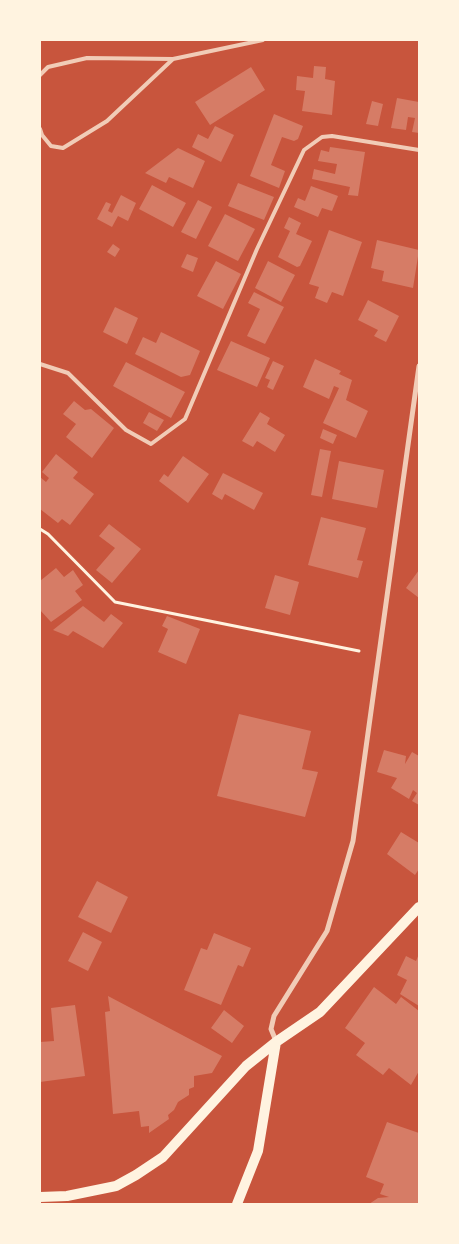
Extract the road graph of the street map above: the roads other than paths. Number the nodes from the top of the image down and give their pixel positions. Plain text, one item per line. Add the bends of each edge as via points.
1 (263, 40) edge
2 (173, 59) junction
3 (40, 75) edge
4 (40, 129) edge
5 (419, 150) edge
6 (40, 364) edge
7 (419, 366) edge
8 (419, 907) edge
9 (276, 1042) junction
10 (40, 1197) edge
11 (237, 1204) edge

1 - 2 lane
2 - 3 lane via 87,58 48,67
2 - 4 lane via 108,121 63,148 51,146
5 - 6 lane via 332,136 322,137 304,150 257,249 185,419 151,444 126,430 68,373
7 - 9 street via 353,842 327,931 274,1016 271,1028
8 - 9 main road via 320,1012
9 - 10 main road via 246,1066 163,1157 136,1176 116,1186 66,1196
9 - 11 main road via 258,1151

